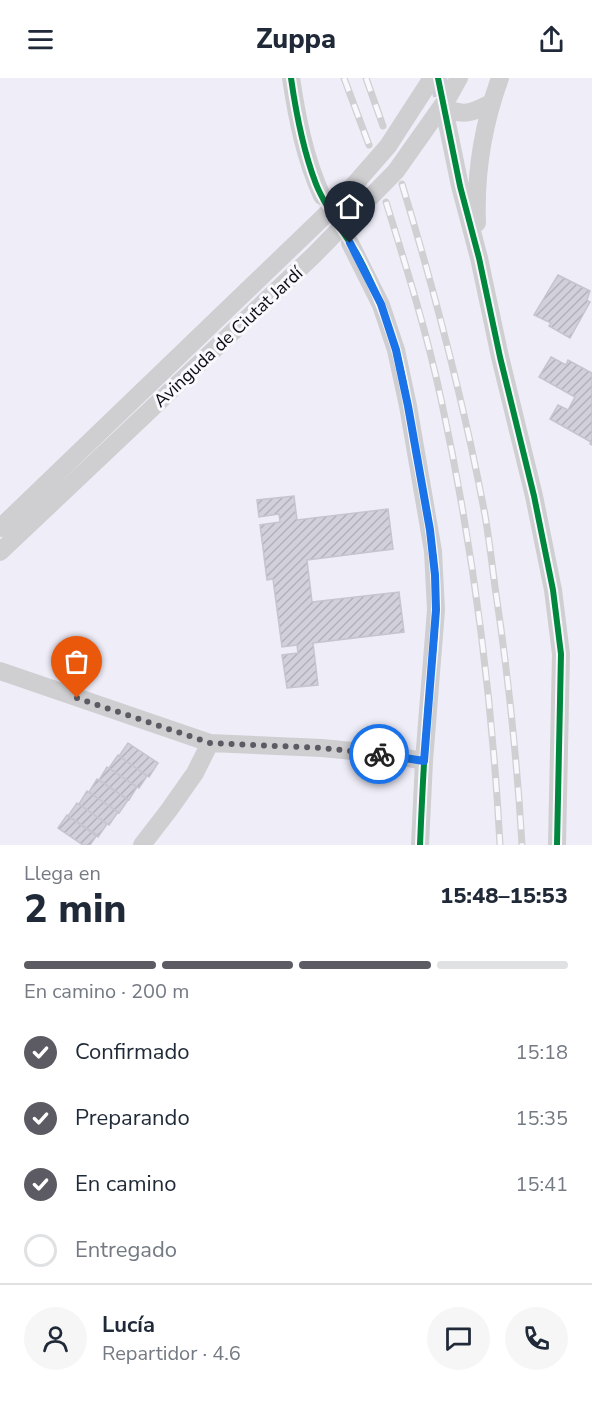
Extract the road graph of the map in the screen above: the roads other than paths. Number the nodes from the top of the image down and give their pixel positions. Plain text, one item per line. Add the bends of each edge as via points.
1 (291, 78) edge
2 (432, 78) edge
3 (459, 78) edge
4 (500, 78) edge
5 (491, 103) junction
6 (322, 196) dead end
7 (350, 243) dead end
8 (479, 258) junction
9 (0, 528) edge
10 (0, 552) edge
11 (0, 670) edge
12 (210, 743) junction
13 (424, 761) junction
14 (142, 845) edge
15 (420, 845) edge
16 (557, 845) edge

1 - 6 street via 304,145
2 - 9 street, Avinguda de Ciutat Jardí via 388,146 339,202
3 - 10 street, Avinguda de Ciutat Jardí via 396,171 314,255
4 - 5 street
5 - 8 street via 476,187
5 - 8 street via 450,117 460,186
7 - 13 street via 381,304 396,350 430,530 436,610
8 - 16 street via 553,590 561,654
11 - 12 street
12 - 13 street via 322,748
12 - 14 street via 195,773
13 - 15 street

